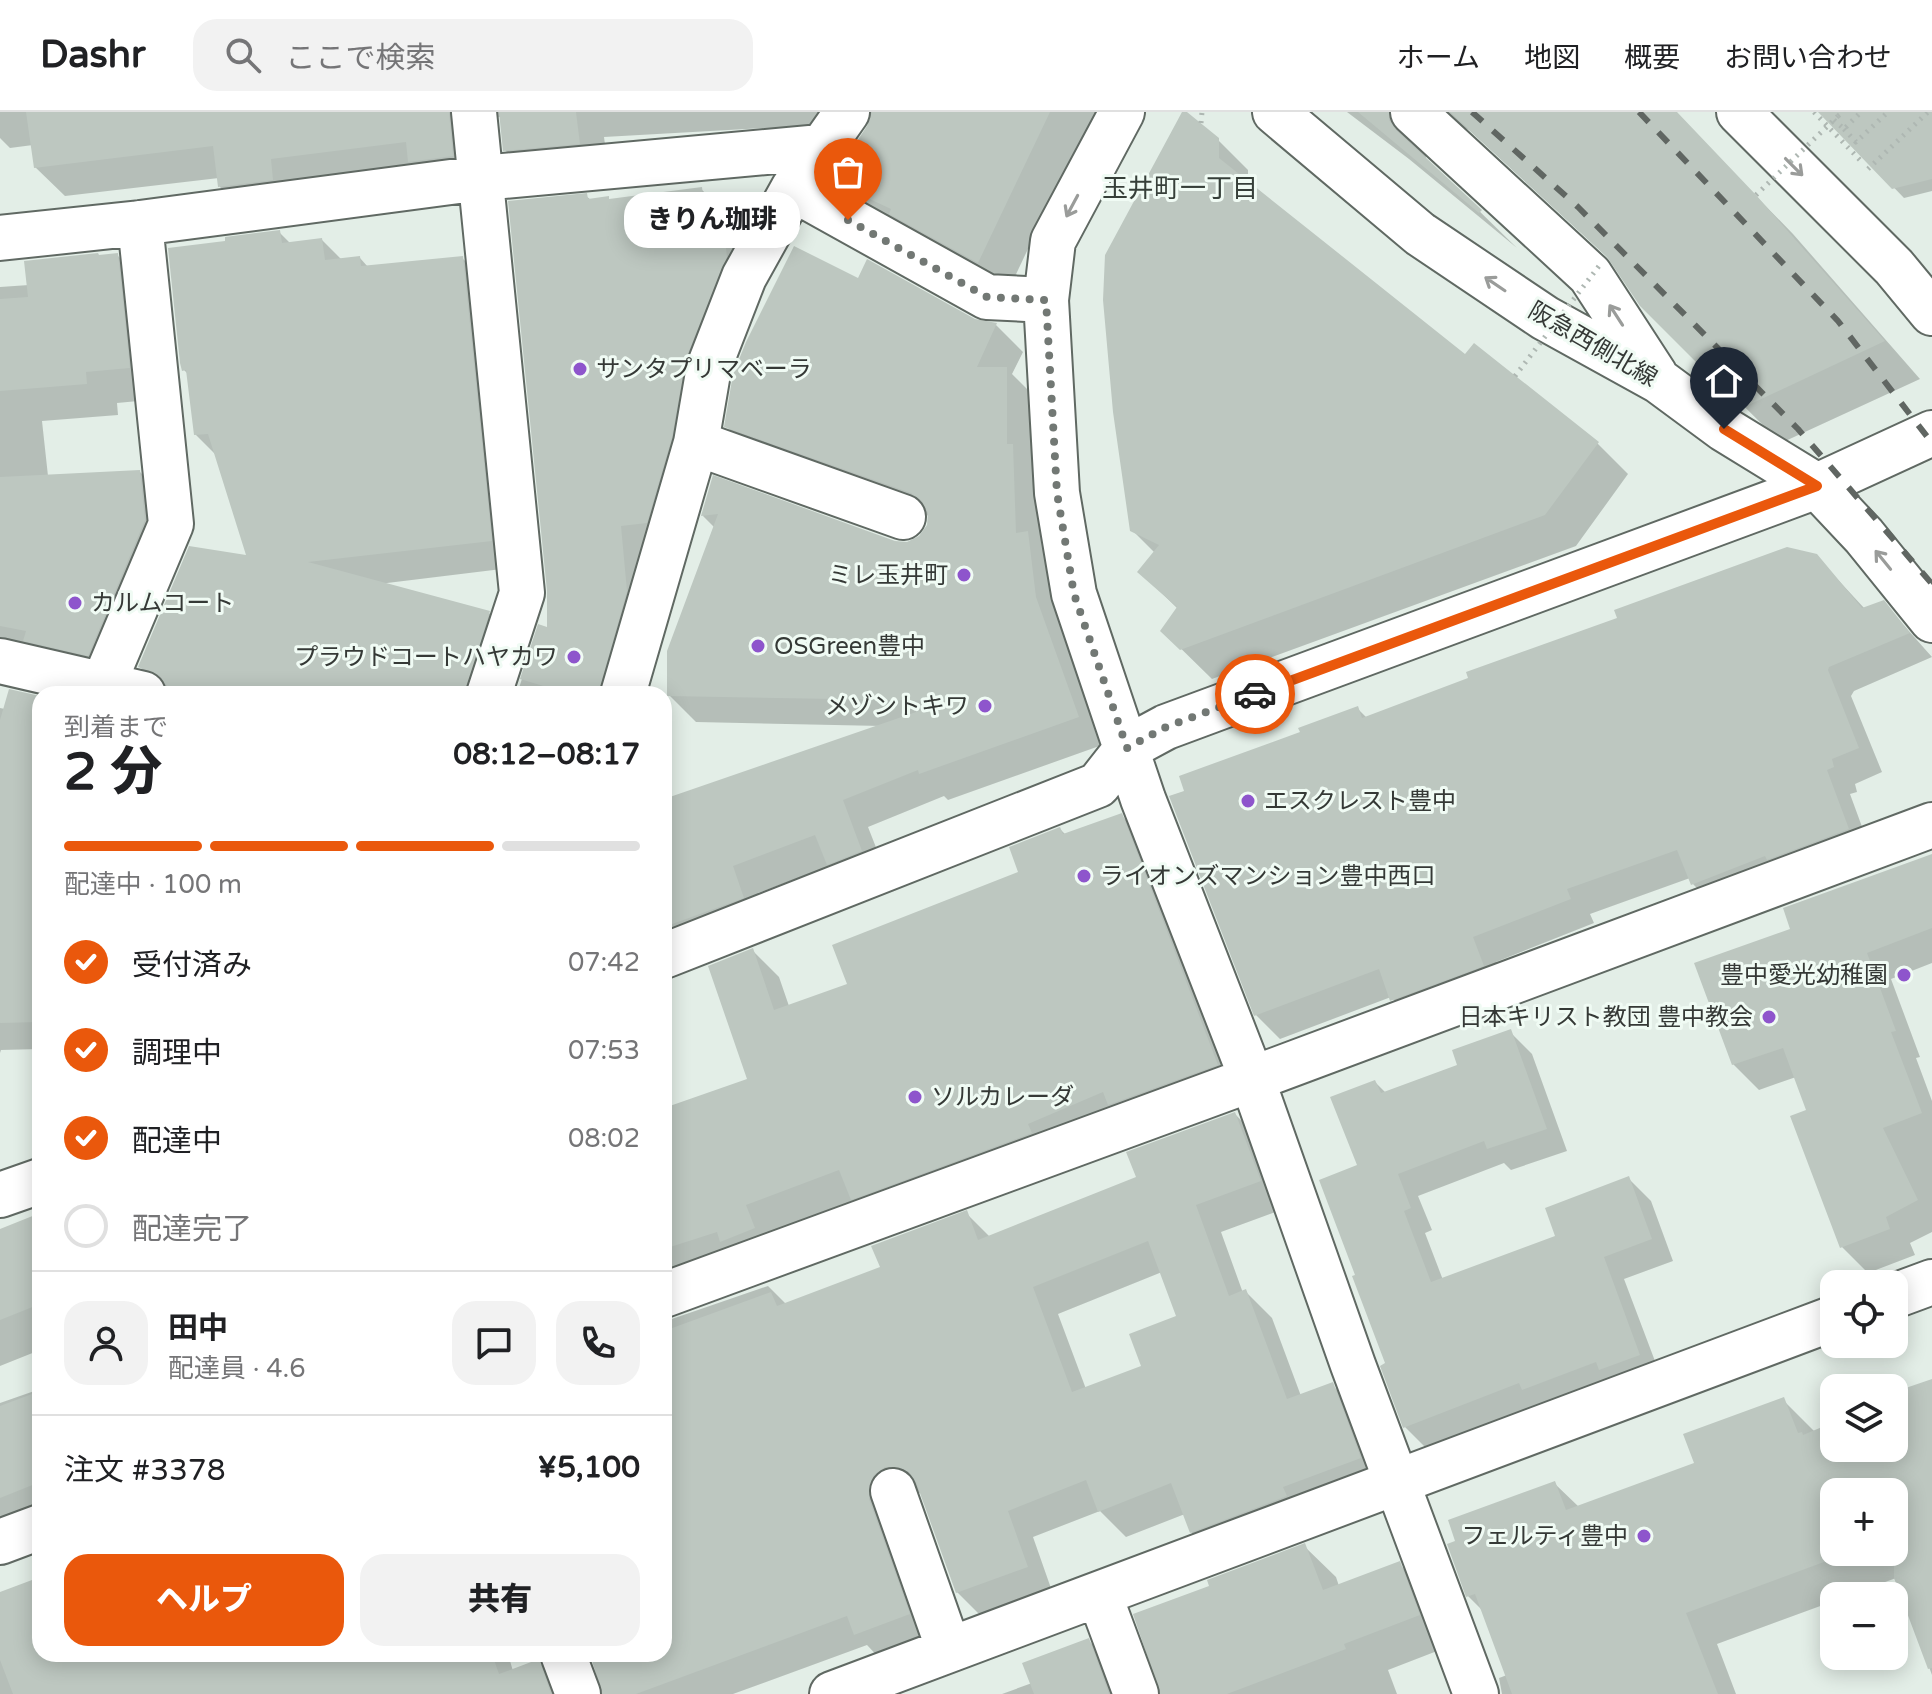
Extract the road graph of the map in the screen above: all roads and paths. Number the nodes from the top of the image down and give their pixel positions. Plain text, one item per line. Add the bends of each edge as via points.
1 (474, 112) edge
2 (847, 112) edge
3 (1122, 112) edge
4 (1202, 112) edge
5 (1275, 112) edge
6 (1413, 112) edge
7 (1739, 112) edge
8 (1861, 112) edge
9 (1888, 112) edge
10 (1927, 112) edge
11 (1838, 116) edge
12 (1201, 123) dead end
13 (1846, 127) junction
14 (821, 147) junction
15 (1868, 169) dead end
16 (481, 178) junction
17 (793, 189) junction
18 (1756, 195) dead end
19 (140, 223) junction
20 (0, 238) edge
21 (1599, 266) dead end
22 (1046, 300) junction
23 (1932, 313) edge
24 (1515, 376) dead end
25 (1659, 381) junction
26 (1932, 433) edge
27 (696, 443) junction
28 (1817, 486) junction
29 (903, 517) dead end
30 (1932, 620) edge
31 (0, 661) edge
32 (97, 686) edge
33 (118, 686) edge
34 (492, 686) edge
35 (625, 686) edge
36 (1127, 748) junction
37 (1932, 825) edge
38 (672, 953) edge
39 (1252, 1079) junction
40 (32, 1184) edge
41 (0, 1195) edge
42 (1932, 1282) edge
43 (1908, 1291) edge
44 (672, 1292) edge
45 (1820, 1323) edge
46 (1397, 1482) junction
47 (893, 1491) dead end
48 (32, 1530) edge
49 (0, 1542) edge
50 (1099, 1594) junction
51 (949, 1650) junction
52 (566, 1662) edge
53 (578, 1694) edge
54 (832, 1694) edge
55 (1136, 1694) edge
56 (1476, 1694) edge

1 - 16 street
2 - 14 street
3 -> 22 street via 1053,241
4 - 12 path
25 -> 5 street, 阪急西側北線 via 1545,318 1420,234
25 -> 6 street via 1590,275
7 -> 23 street via 1894,267
8 - 13 path
9 - 13 path via 1856,142
10 - 15 path
11 - 13 path
11 - 18 path, bridge
14 - 16 street
14 - 17 street
16 - 19 street
16 - 34 street via 522,593
17 - 22 street via 987,297
17 - 27 street via 744,277 709,367
19 - 20 street
19 - 33 street via 171,524
21 - 24 path, bridge
22 - 36 street via 1057,493 1074,594
25 - 28 street, 阪急西側北線 via 1724,429
26 - 28 street
27 - 29 street
27 - 35 street
30 -> 28 street, 阪急西側北線
28 - 36 street via 1166,727
31 - 32 street
36 - 38 street via 1098,785
36 - 39 street
37 - 39 street
39 - 44 street
39 - 46 street
40 - 41 street
42 - 43 street
45 - 46 street
46 - 50 street
46 - 56 street
47 - 51 street
48 - 49 street
50 - 51 street
50 - 55 street
51 - 54 street
52 - 53 street

